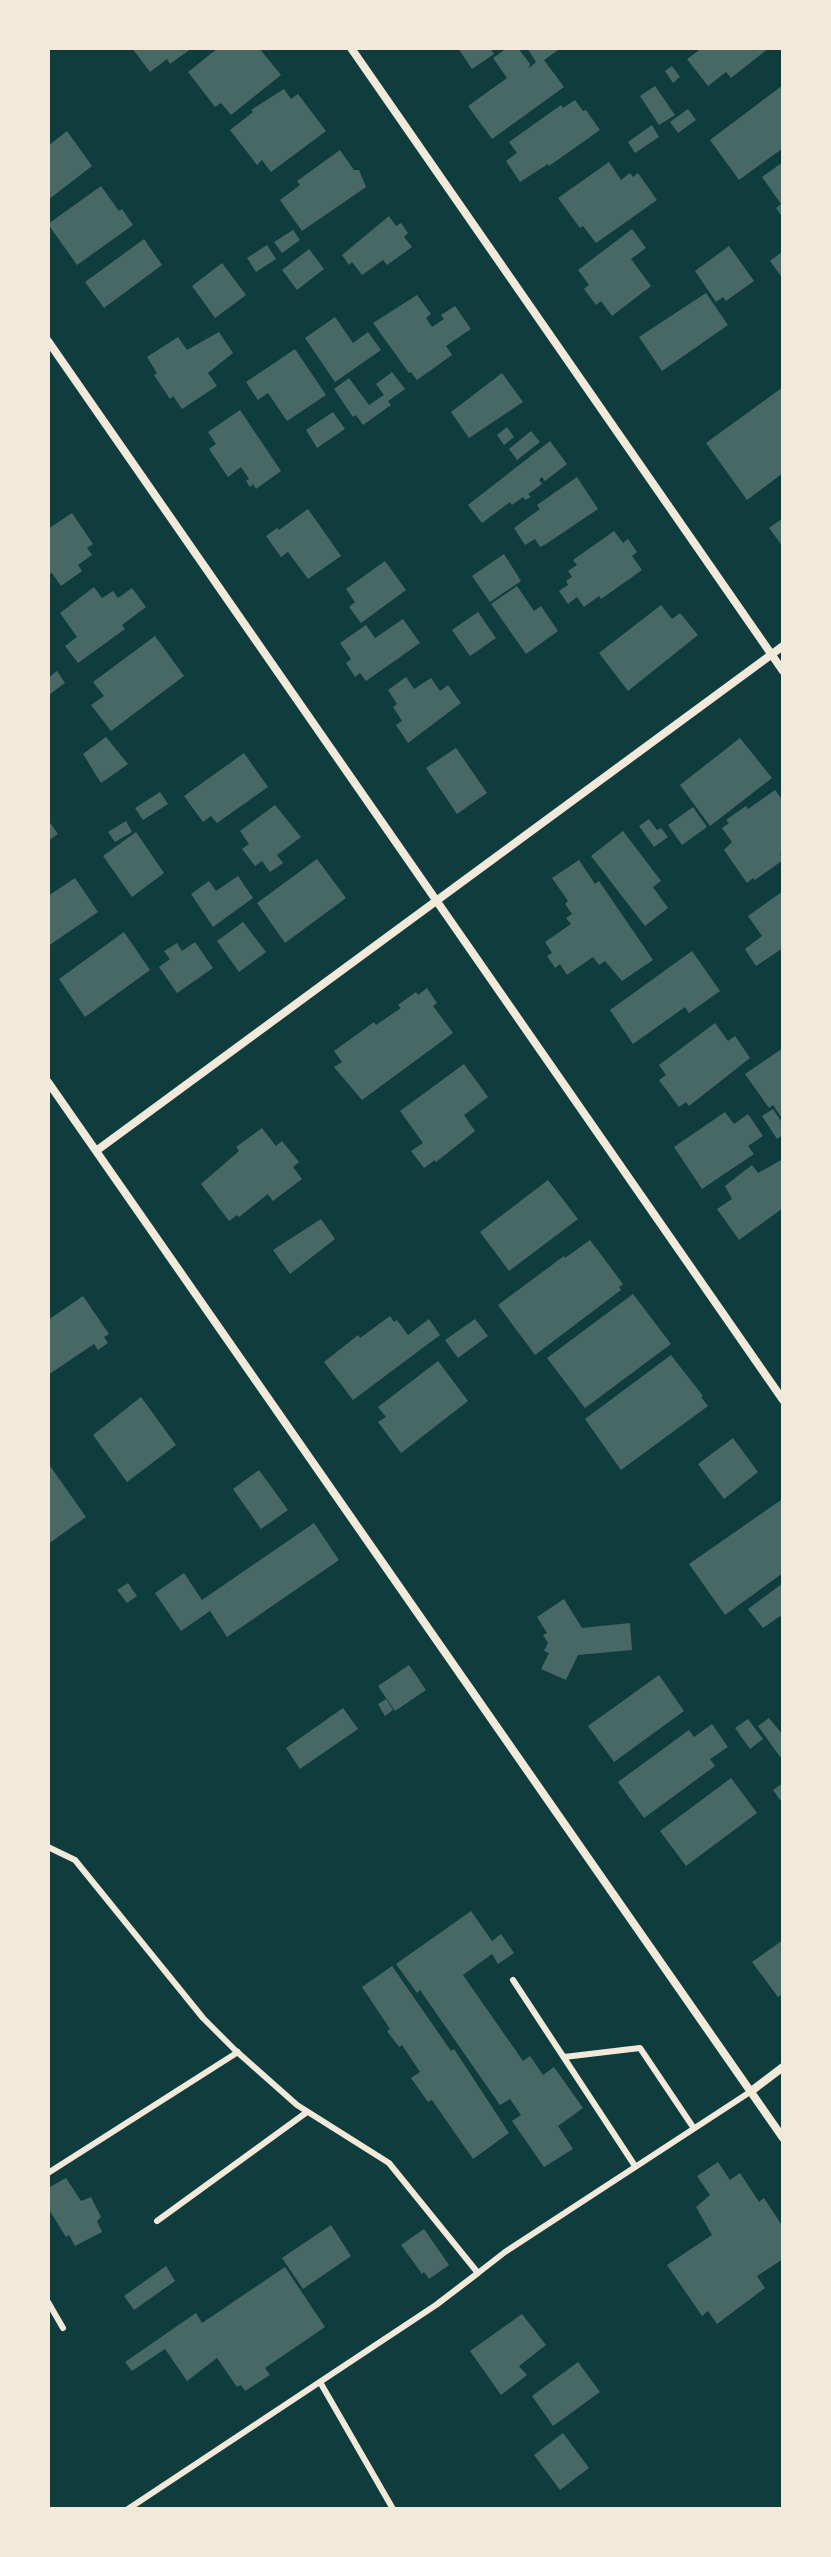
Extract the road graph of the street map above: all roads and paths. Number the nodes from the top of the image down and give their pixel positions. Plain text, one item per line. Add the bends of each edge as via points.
1 (351, 48) edge
2 (48, 341) edge
3 (783, 646) edge
4 (772, 654) junction
5 (783, 671) edge
6 (436, 900) junction
7 (48, 1082) edge
8 (96, 1151) junction
9 (783, 1400) edge
10 (48, 1847) edge
11 (513, 1980) dead end
12 (238, 2052) junction
13 (564, 2057) junction
14 (783, 2067) edge
15 (750, 2092) junction
16 (307, 2112) junction
17 (693, 2127) junction
18 (783, 2138) edge
19 (635, 2166) junction
20 (48, 2173) edge
21 (157, 2221) dead end
22 (478, 2273) junction
23 (48, 2302) edge
24 (63, 2328) dead end
25 (320, 2382) junction
26 (128, 2509) edge
27 (393, 2509) edge

1 - 4 street
2 - 6 street
3 - 4 street
4 - 5 street
4 - 6 street
6 - 8 street
6 - 9 street
7 - 8 street
8 - 15 street
10 - 12 lane via 75,1860 203,2018
11 - 13 lane
12 - 16 lane
12 - 20 lane
13 - 17 lane via 640,2048
13 - 19 lane
14 - 15 street
15 - 17 lane
15 - 18 street
16 - 21 lane
16 - 22 lane via 389,2163
17 - 19 lane
19 - 22 lane
22 - 25 lane
23 - 24 lane
25 - 26 lane
25 - 27 lane

